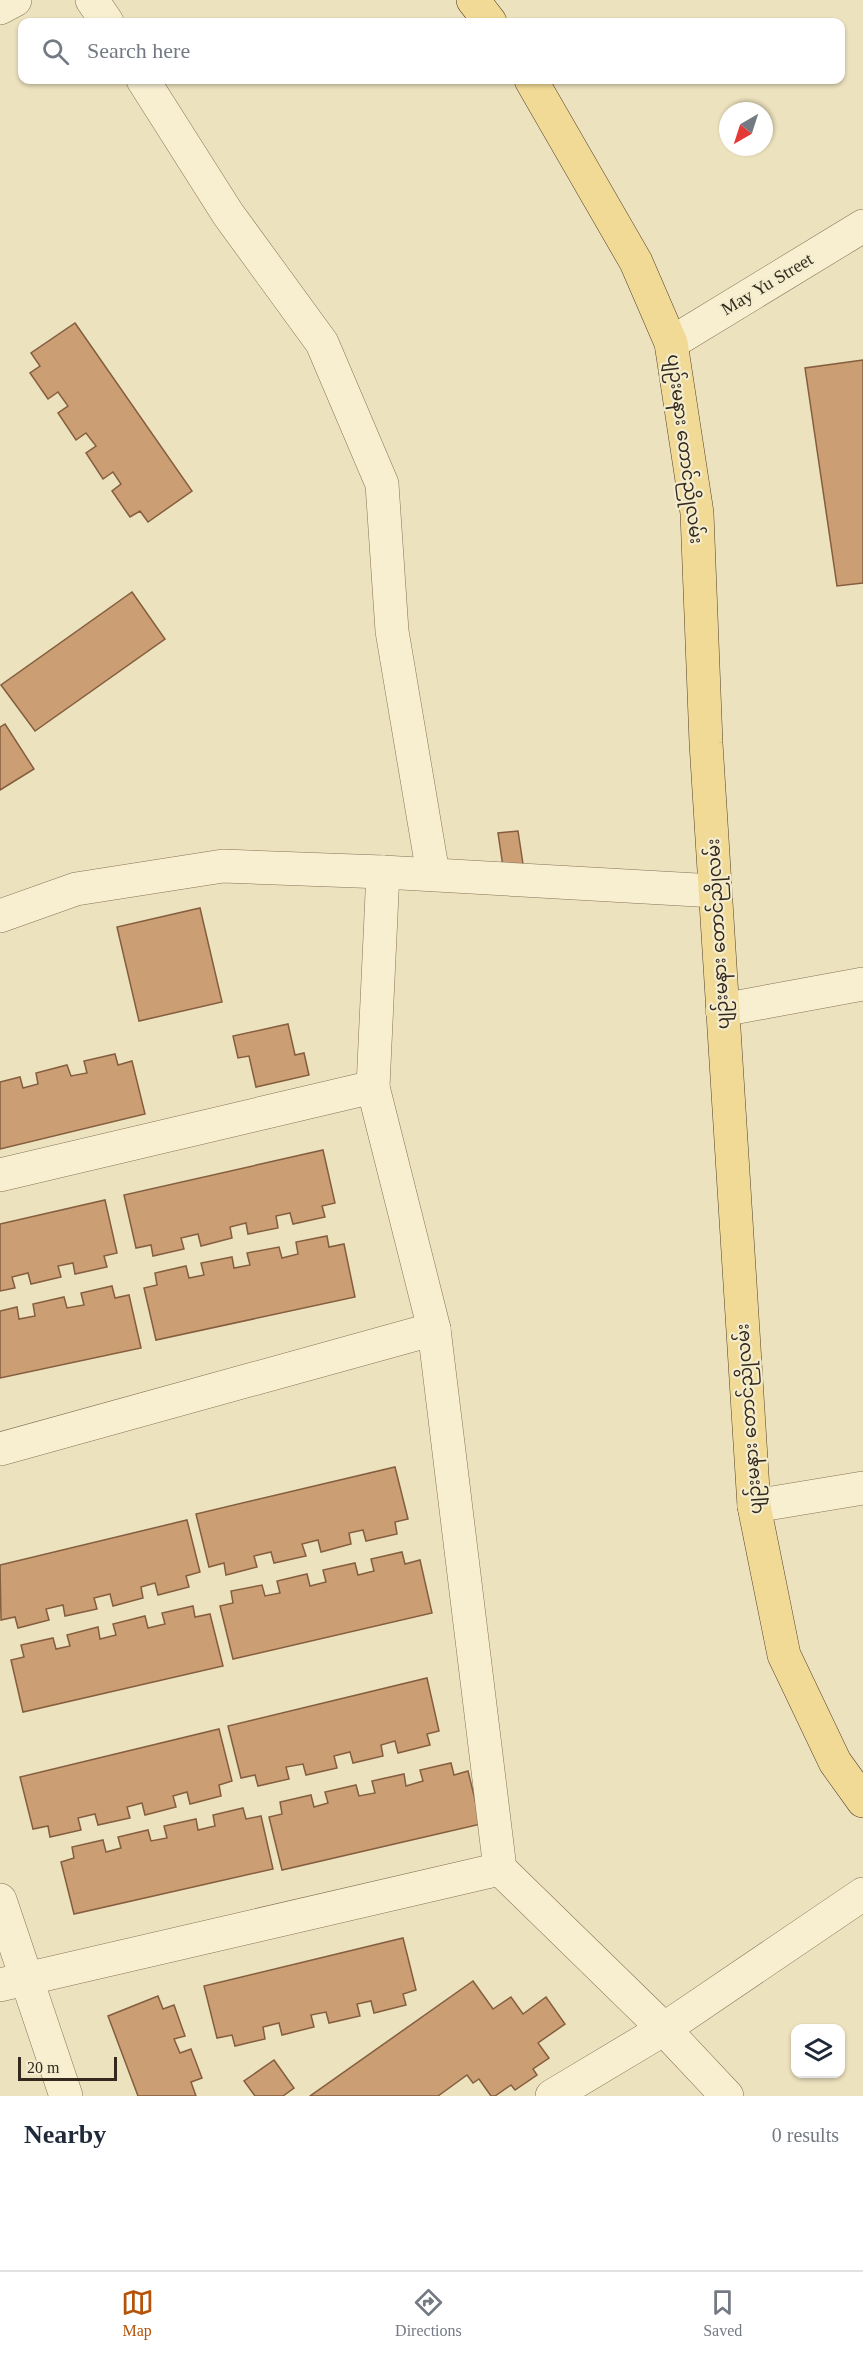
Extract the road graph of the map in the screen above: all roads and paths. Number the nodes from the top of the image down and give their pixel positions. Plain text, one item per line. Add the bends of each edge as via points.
1 (15, 0) edge
2 (92, 0) edge
3 (473, 0) edge
4 (0, 8) edge
5 (103, 18) edge
6 (487, 18) edge
7 (146, 84) edge
8 (533, 84) edge
9 (863, 226) edge
10 (671, 343) junction
11 (383, 872) junction
12 (432, 874) junction
13 (715, 891) junction
14 (0, 916) edge
15 (863, 984) edge
16 (722, 1010) junction
17 (373, 1088) junction
18 (0, 1175) edge
19 (434, 1329) junction
20 (0, 1449) edge
21 (863, 1488) edge
22 (754, 1506) junction
23 (863, 1801) edge
24 (500, 1869) junction
25 (863, 1894) edge
26 (0, 1900) edge
27 (13, 1981) edge
28 (664, 2029) junction
29 (66, 2096) edge
30 (552, 2096) edge
31 (726, 2096) edge

1 - 4 street
2 - 5 street
3 - 6 main road
7 - 12 street via 228,214 322,343 382,484 392,631
8 - 10 main road, ပျဉ်းမနား တောင်ညိုလမ်း via 636,262
9 - 10 street, May Yu Street
10 - 13 main road, ပျဉ်းမနား တောင်ညိုလမ်း via 696,513
11 - 12 street
11 - 14 street via 223,866 76,889
11 - 17 street
12 - 13 street
13 - 16 main road, ပျဉ်းမနား တောင်ညိုလမ်း
15 - 16 street
16 - 22 main road, ပျဉ်းမနား တောင်ညိုလမ်း
17 - 18 street
17 - 19 street
19 - 20 street
19 - 24 street
21 - 22 street
22 - 23 main road, ပျဉ်းမနား တောင်ညိုလမ်း via 784,1655 835,1762
24 - 27 street
24 - 28 street
25 - 28 street
26 - 27 street
27 - 29 street
28 - 30 street
28 - 31 street

